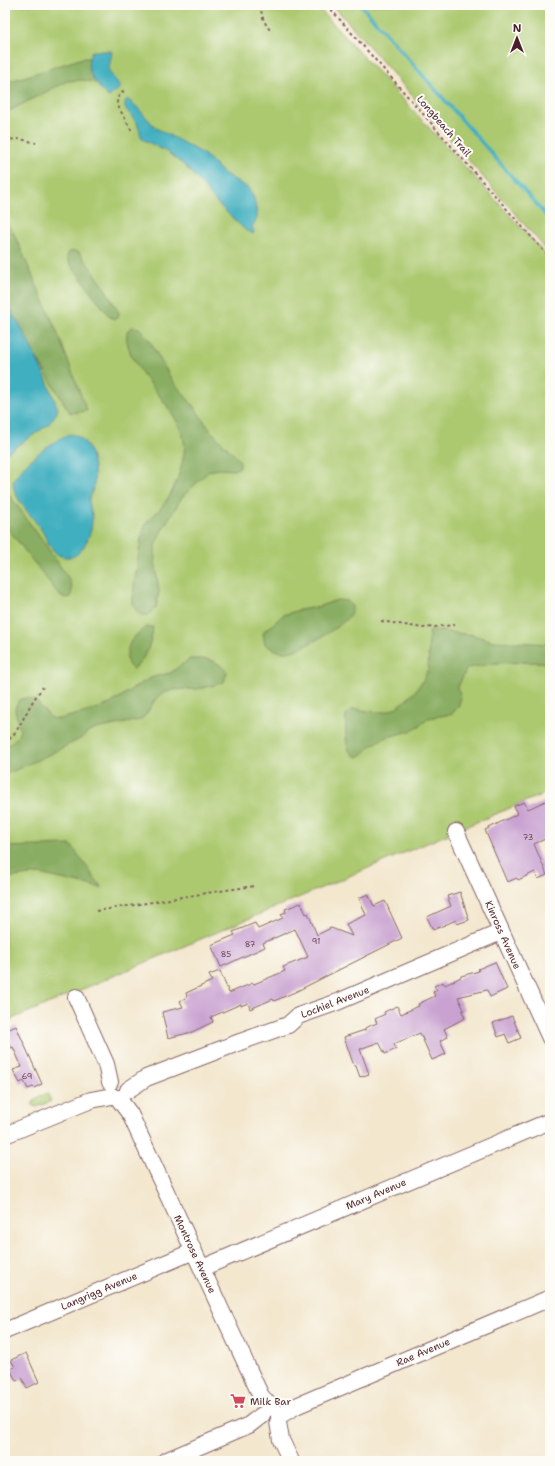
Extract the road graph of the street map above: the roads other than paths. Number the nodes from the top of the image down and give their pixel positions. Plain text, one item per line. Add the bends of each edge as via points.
1 (456, 832) dead end
2 (501, 932) junction
3 (76, 997) dead end
4 (550, 1038) edge
5 (118, 1089) junction
6 (550, 1121) edge
7 (5, 1135) edge
8 (194, 1251) junction
9 (202, 1268) junction
10 (550, 1298) edge
11 (5, 1331) edge
12 (270, 1417) junction
13 (165, 1461) edge
14 (291, 1461) edge

1 - 2 street, Kinross Avenue
2 - 4 street, Kinross Avenue
2 - 5 street, Lochiel Avenue via 335,1003 298,1016 288,1025
3 - 5 street, Montrose Avenue
5 - 7 street, Lochiel Avenue
5 - 8 street, Montrose Avenue
6 - 9 street, Mary Avenue
8 - 9 street, Montrose Avenue
8 - 11 street, Langrigg Avenue
9 - 12 street, Montrose Avenue
10 - 12 street, Rae Avenue
12 - 13 street, Rae Avenue
12 - 14 street, Montrose Avenue

